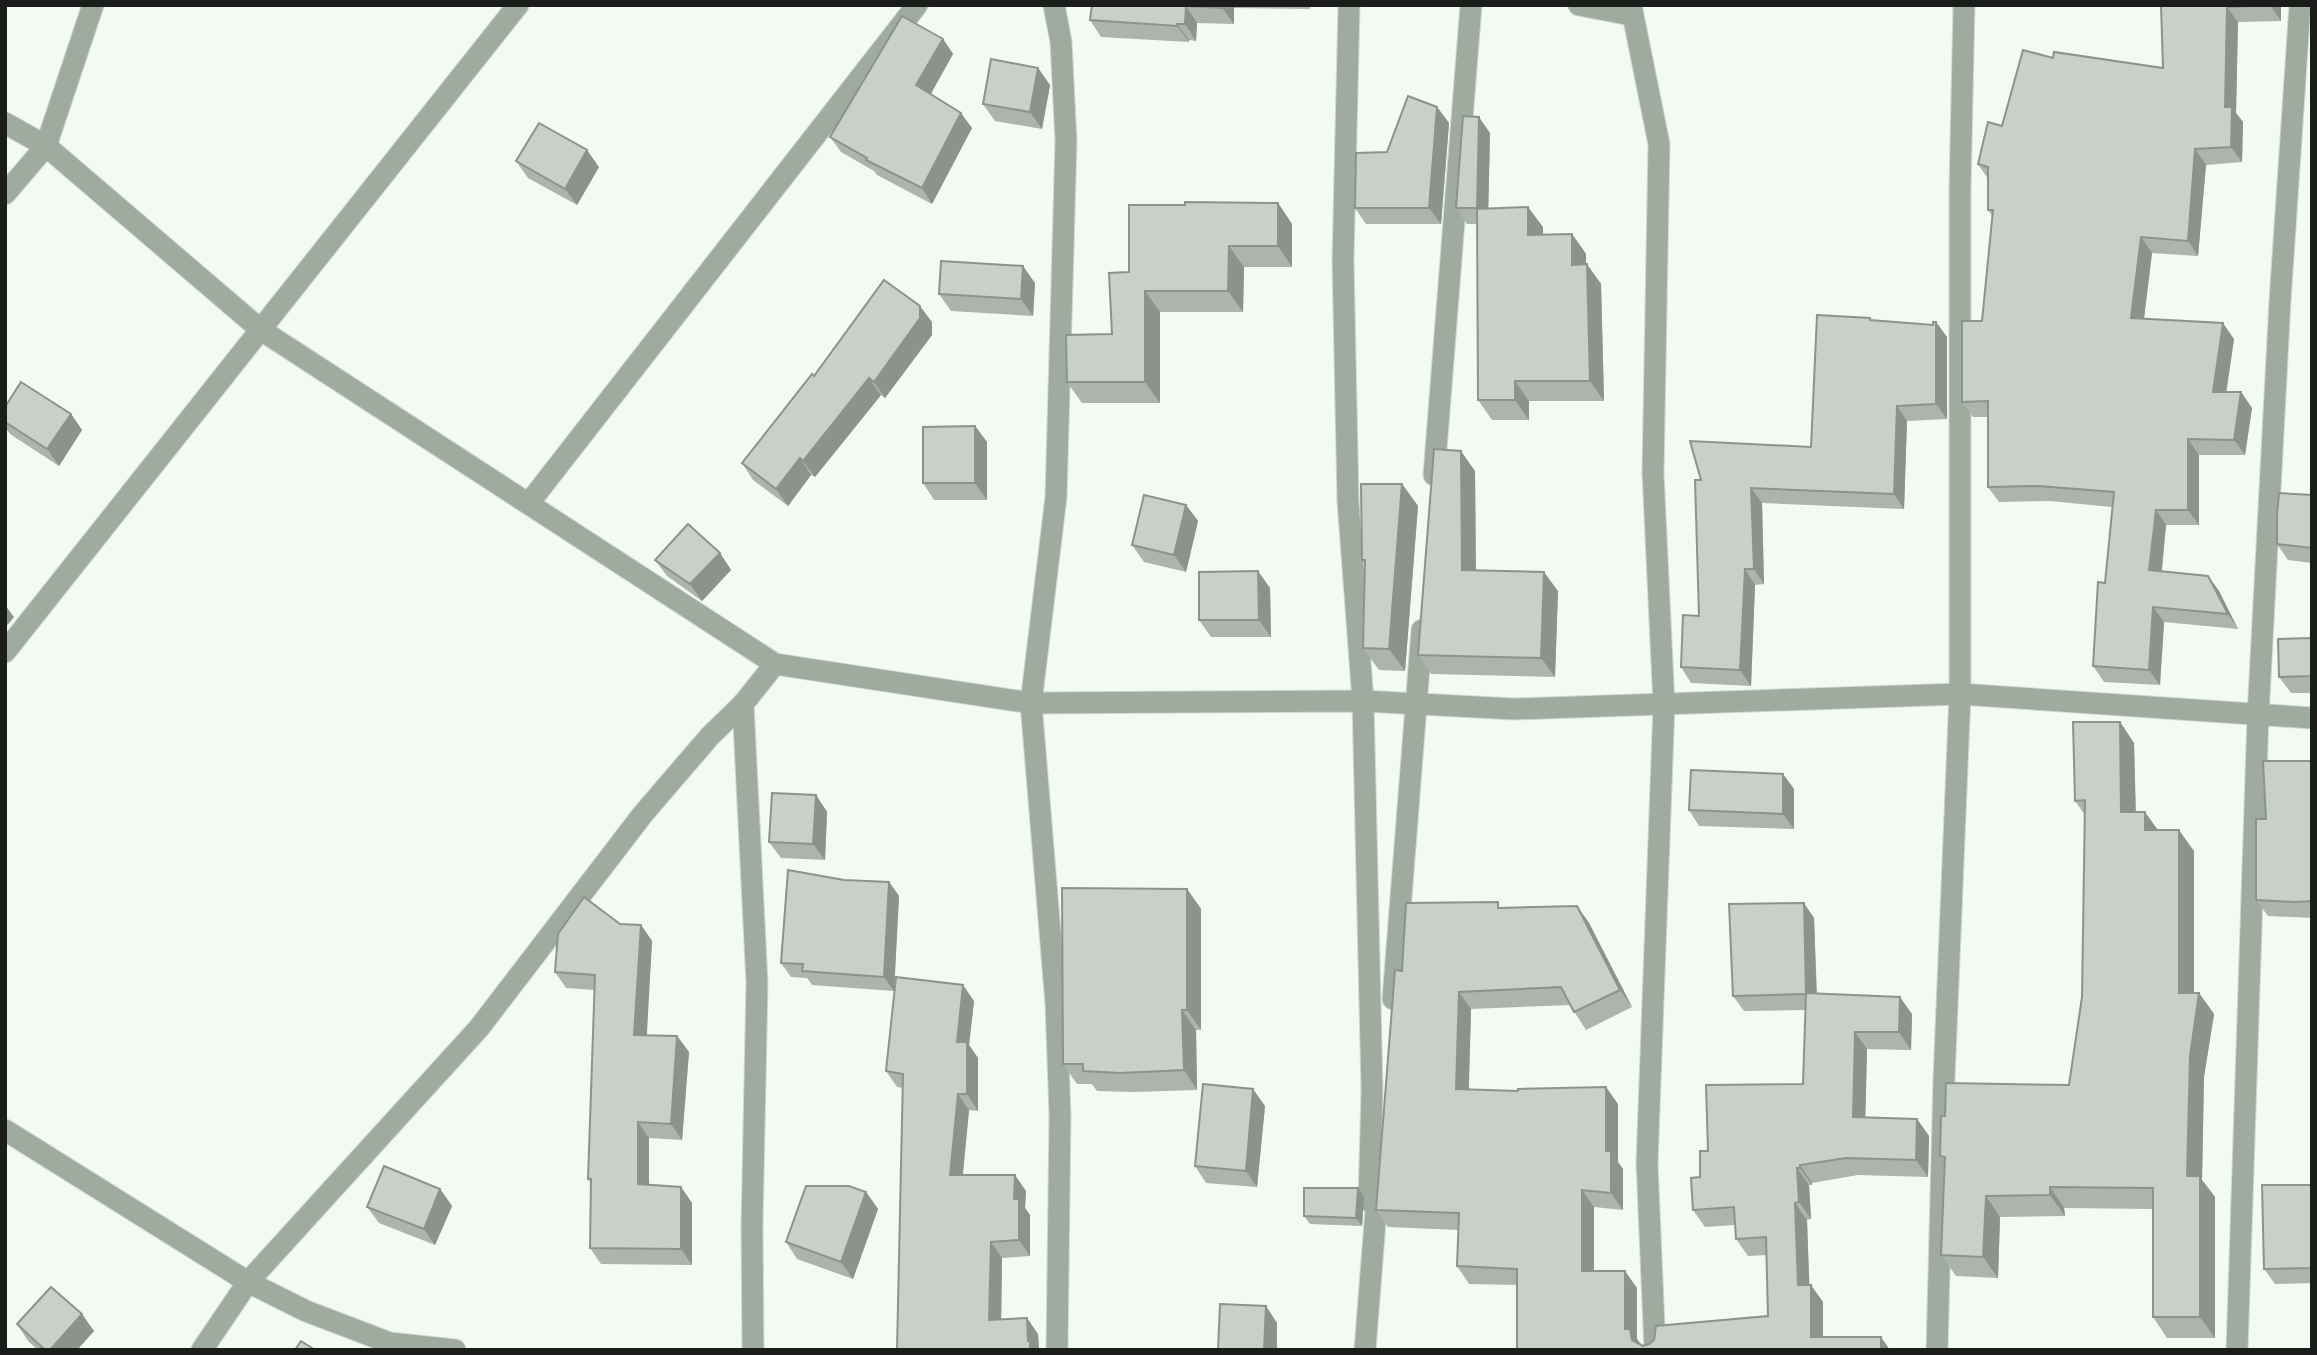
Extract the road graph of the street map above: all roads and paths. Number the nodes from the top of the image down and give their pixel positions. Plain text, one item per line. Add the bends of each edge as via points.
1 (93, 5) edge
2 (518, 5) edge
3 (917, 5) edge
4 (1054, 5) edge
5 (1349, 5) edge
6 (1471, 5) edge
7 (1579, 5) edge
8 (1964, 5) edge
9 (2300, 5) edge
10 (1631, 10) edge
11 (5, 123) edge
12 (46, 146) junction
13 (5, 194) edge
14 (261, 330) junction
15 (1433, 490) edge
16 (529, 503) junction
17 (1423, 615) edge
18 (5, 652) edge
19 (775, 664) junction
20 (1960, 694) junction
21 (1363, 701) junction
22 (1031, 703) junction
23 (743, 704) junction
24 (1664, 705) junction
25 (2258, 716) junction
26 (2312, 718) edge
27 (5, 1130) edge
28 (248, 1282) junction
29 (390, 1346) edge
30 (202, 1350) edge
31 (455, 1350) edge
32 (753, 1350) edge
33 (1057, 1350) edge
34 (1365, 1350) edge
35 (1655, 1350) edge
36 (1937, 1350) edge
37 (2237, 1350) edge

1 - 12 street
2 - 14 street
3 - 16 street
4 - 22 street via 1061,42 1066,141 1056,497
5 - 21 street via 1343,275 1348,501
6 - 15 street
7 - 10 street
8 - 20 street
9 - 25 street
10 - 24 street via 1659,144 1653,472
11 - 12 street
12 - 13 street
12 - 14 street
14 - 16 street
14 - 18 street
16 - 19 street
17 - 34 street
19 - 22 street
19 - 23 street
20 - 24 street
20 - 25 street
20 - 36 street
21 - 22 street
21 - 24 street via 1514,709
21 - 34 street via 1372,1090
22 - 33 street via 1059,1087
23 - 28 street via 643,814 479,1028
23 - 32 street via 757,983
24 - 35 street via 1647,1163
25 - 26 street
25 - 37 street
27 - 28 street
28 - 29 street
28 - 30 street
29 - 31 street

